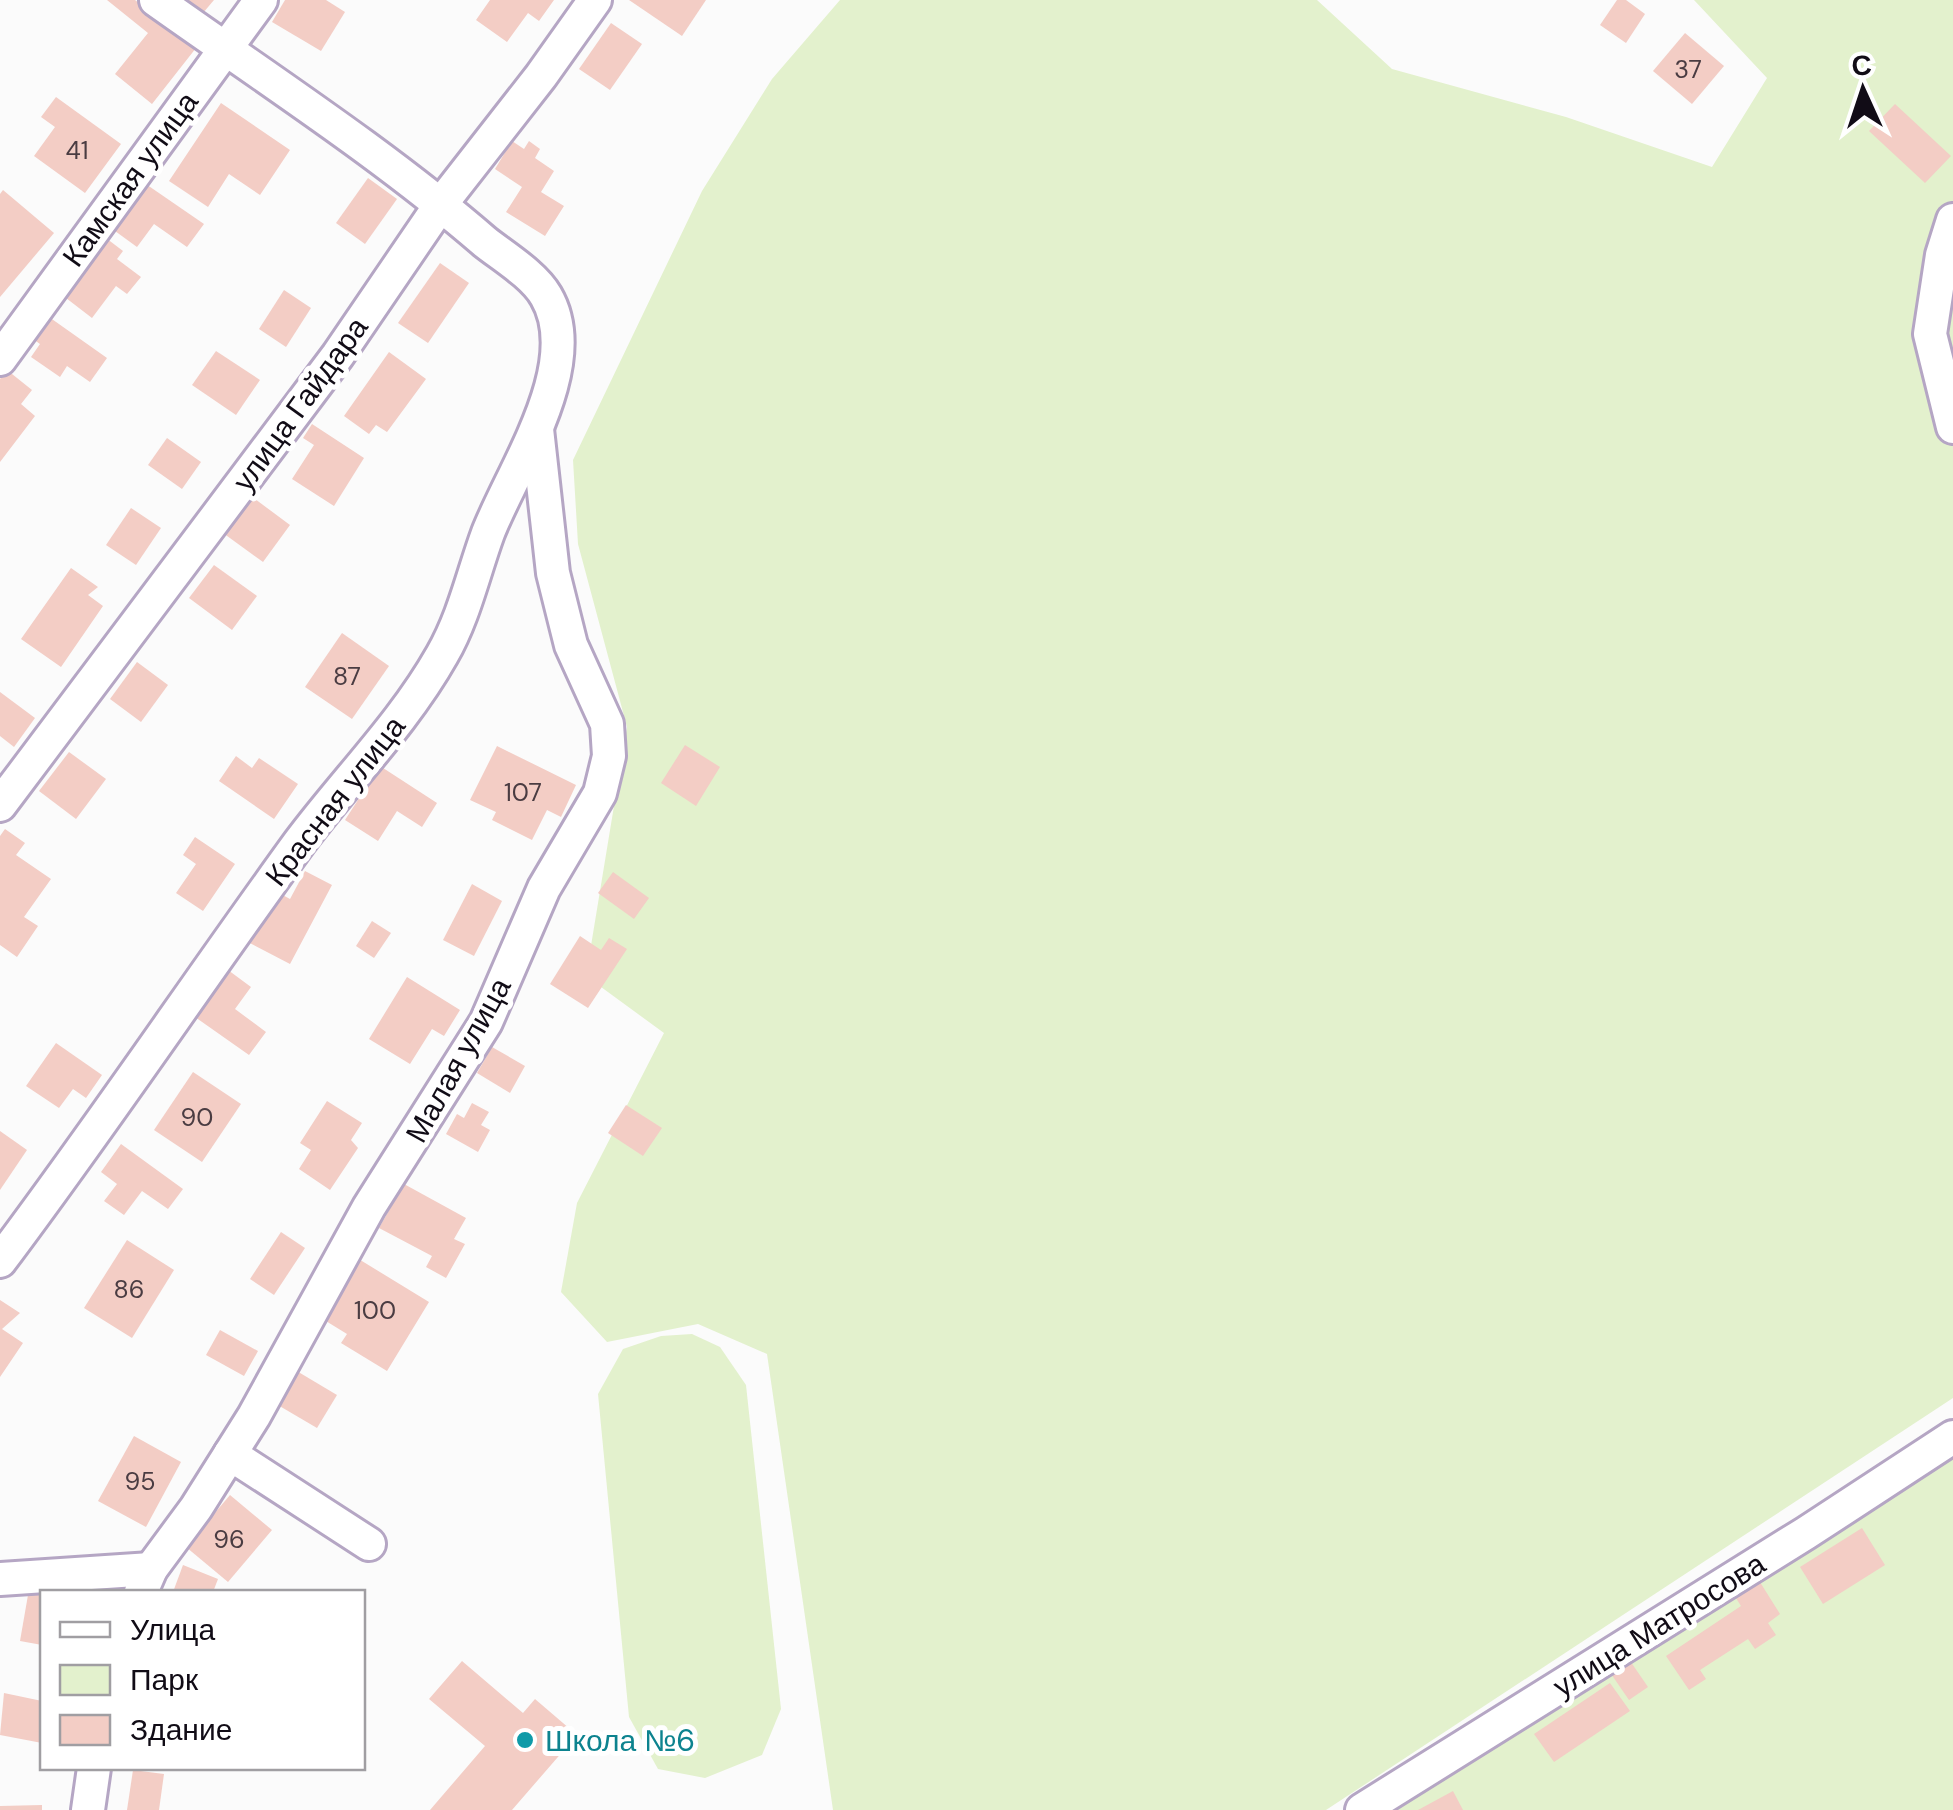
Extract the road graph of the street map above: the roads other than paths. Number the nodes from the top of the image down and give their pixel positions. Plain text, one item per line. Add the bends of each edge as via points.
1 (156, 0) edge
2 (262, 0) edge
3 (595, 0) edge
4 (224, 49) junction
5 (442, 204) junction
6 (1953, 220) edge
7 (0, 359) edge
8 (1953, 427) edge
9 (537, 428) junction
10 (0, 805) edge
11 (0, 1261) edge
12 (1953, 1437) edge
13 (230, 1454) junction
14 (368, 1544) dead end
15 (0, 1579) edge
16 (146, 1581) edge
17 (94, 1770) edge
18 (88, 1810) edge
19 (1362, 1810) edge

1 - 4 street
2 - 4 street, Камская улица
3 - 5 street, улица Гайдара
4 - 5 street
4 - 7 street, Камская улица
5 - 9 street, Красная улица via 544,292 556,328 556,363
5 - 10 street, улица Гайдара via 338,355
6 - 8 street via 1930,334
9 - 11 street, Красная улица via 498,509 454,631 414,701 304,838
9 - 13 street, Малая улица via 553,573 571,645 606,724 609,756 600,792 544,888 486,1022 369,1207
12 - 19 street, улица Матросова
13 - 14 street
13 - 16 street, Малая улица
15 - 16 street
17 - 18 street

